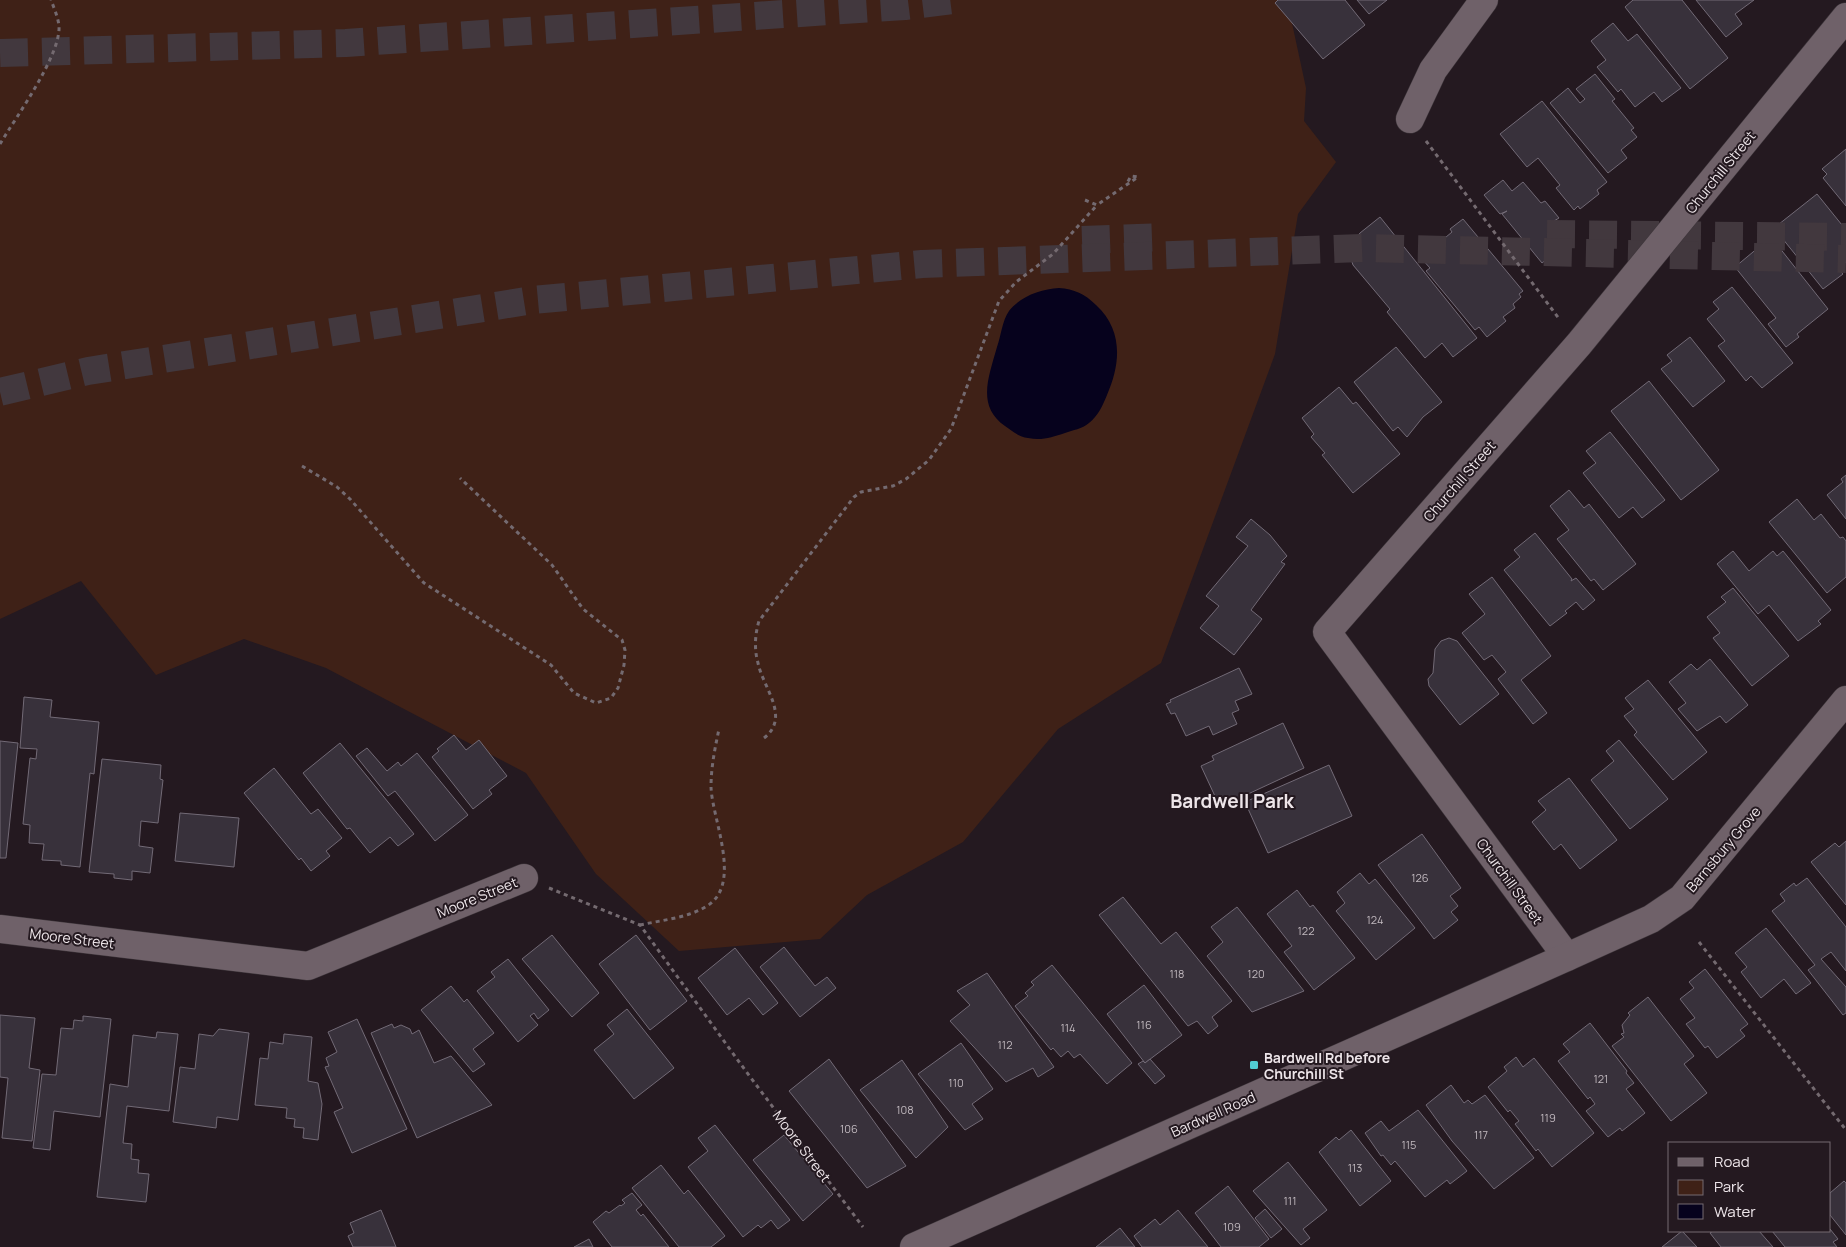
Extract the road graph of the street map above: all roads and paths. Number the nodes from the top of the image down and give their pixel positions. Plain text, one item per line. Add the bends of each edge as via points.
1 (51, 0) edge
2 (1484, 0) edge
3 (1846, 17) edge
4 (1410, 119) joint
5 (0, 144) edge
6 (1126, 185) dead end
7 (1085, 200) dead end
8 (1097, 205) junction
9 (1579, 344) junction
10 (302, 466) dead end
11 (460, 478) dead end
12 (1846, 700) edge
13 (719, 730) dead end
14 (764, 738) dead end
15 (524, 878) joint
16 (640, 924) junction
17 (0, 929) edge
18 (1699, 942) dead end
19 (1567, 957) junction
20 (1846, 1130) edge
21 (863, 1227) dead end
22 (914, 1247) edge

1 - 5 path via 59,26 55,48
2 - 4 street via 1433,70
3 - 9 street, Churchill Street
4 - 9 path
6 - 8 path
7 - 8 path
8 - 14 path via 1053,254 1016,282 999,301 951,429 929,460 893,486 861,492 854,497 759,620 756,655 773,698 776,717 774,727
9 - 19 street, Churchill Street via 1326,632
10 - 11 path via 337,487 350,499 424,583 552,665 574,693 596,703 611,698 618,688 624,665 622,640 583,609 552,565
12 - 19 street, Barnsbury Grove via 1682,898 1651,918
13 - 16 path via 711,788 724,856 722,889 709,906 692,914
15 - 16 path, Moore Street
15 - 17 street, Moore Street via 308,966
16 - 21 path, Moore Street
18 - 20 path
19 - 22 street, Bardwell Road

